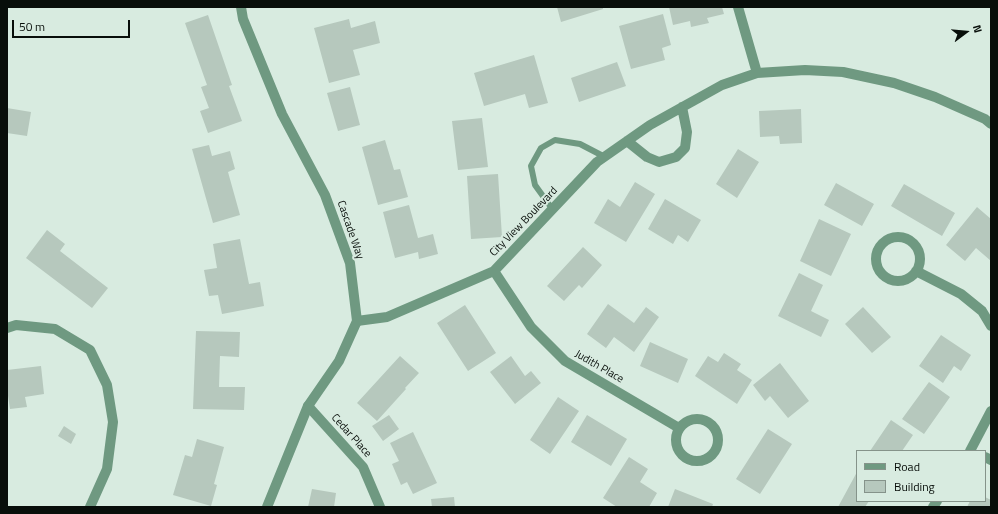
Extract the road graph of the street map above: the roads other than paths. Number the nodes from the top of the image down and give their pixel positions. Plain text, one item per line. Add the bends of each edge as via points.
1 (241, 7) edge
2 (738, 7) edge
3 (757, 74) junction
4 (682, 107) junction
5 (991, 124) edge
6 (628, 141) junction
7 (605, 157) junction
8 (553, 210) junction
9 (494, 271) junction
10 (916, 271) junction
11 (357, 321) junction
12 (991, 326) edge
13 (7, 328) edge
14 (308, 406) junction
15 (991, 411) edge
16 (679, 428) junction
17 (972, 450) edge
18 (90, 507) edge
19 (267, 507) edge
20 (380, 507) edge

1 - 11 street, Cascade Way via 243,19 282,114 325,195 350,263
2 - 3 street
3 - 4 street, City View Boulevard via 722,85
3 - 5 street, City View Boulevard via 805,70 843,72 894,83 935,97
4 - 6 street, City View Boulevard
4 - 6 street via 687,132 685,148 676,157 659,162 647,157
6 - 7 street, City View Boulevard
7 - 8 street, City View Boulevard via 597,162
7 - 8 lane via 580,144 555,140 541,148 532,166 535,185
8 - 9 street, City View Boulevard
9 - 11 street, City View Boulevard via 388,317
9 - 16 street, Judith Place via 531,327 565,361
10 - 10 street via 909,278 900,281 888,279 876,263 878,248 891,238 905,238 918,250 920,258
10 - 12 street via 961,294 982,311
11 - 14 street via 339,361
13 - 18 street via 16,325 55,329 90,350 107,385 112,422 107,469
14 - 19 street
14 - 20 street, Cedar Place via 363,467
15 - 17 street
16 - 16 street via 675,435 676,446 679,453 688,460 704,461 714,454 718,441 717,433 707,421 690,419

